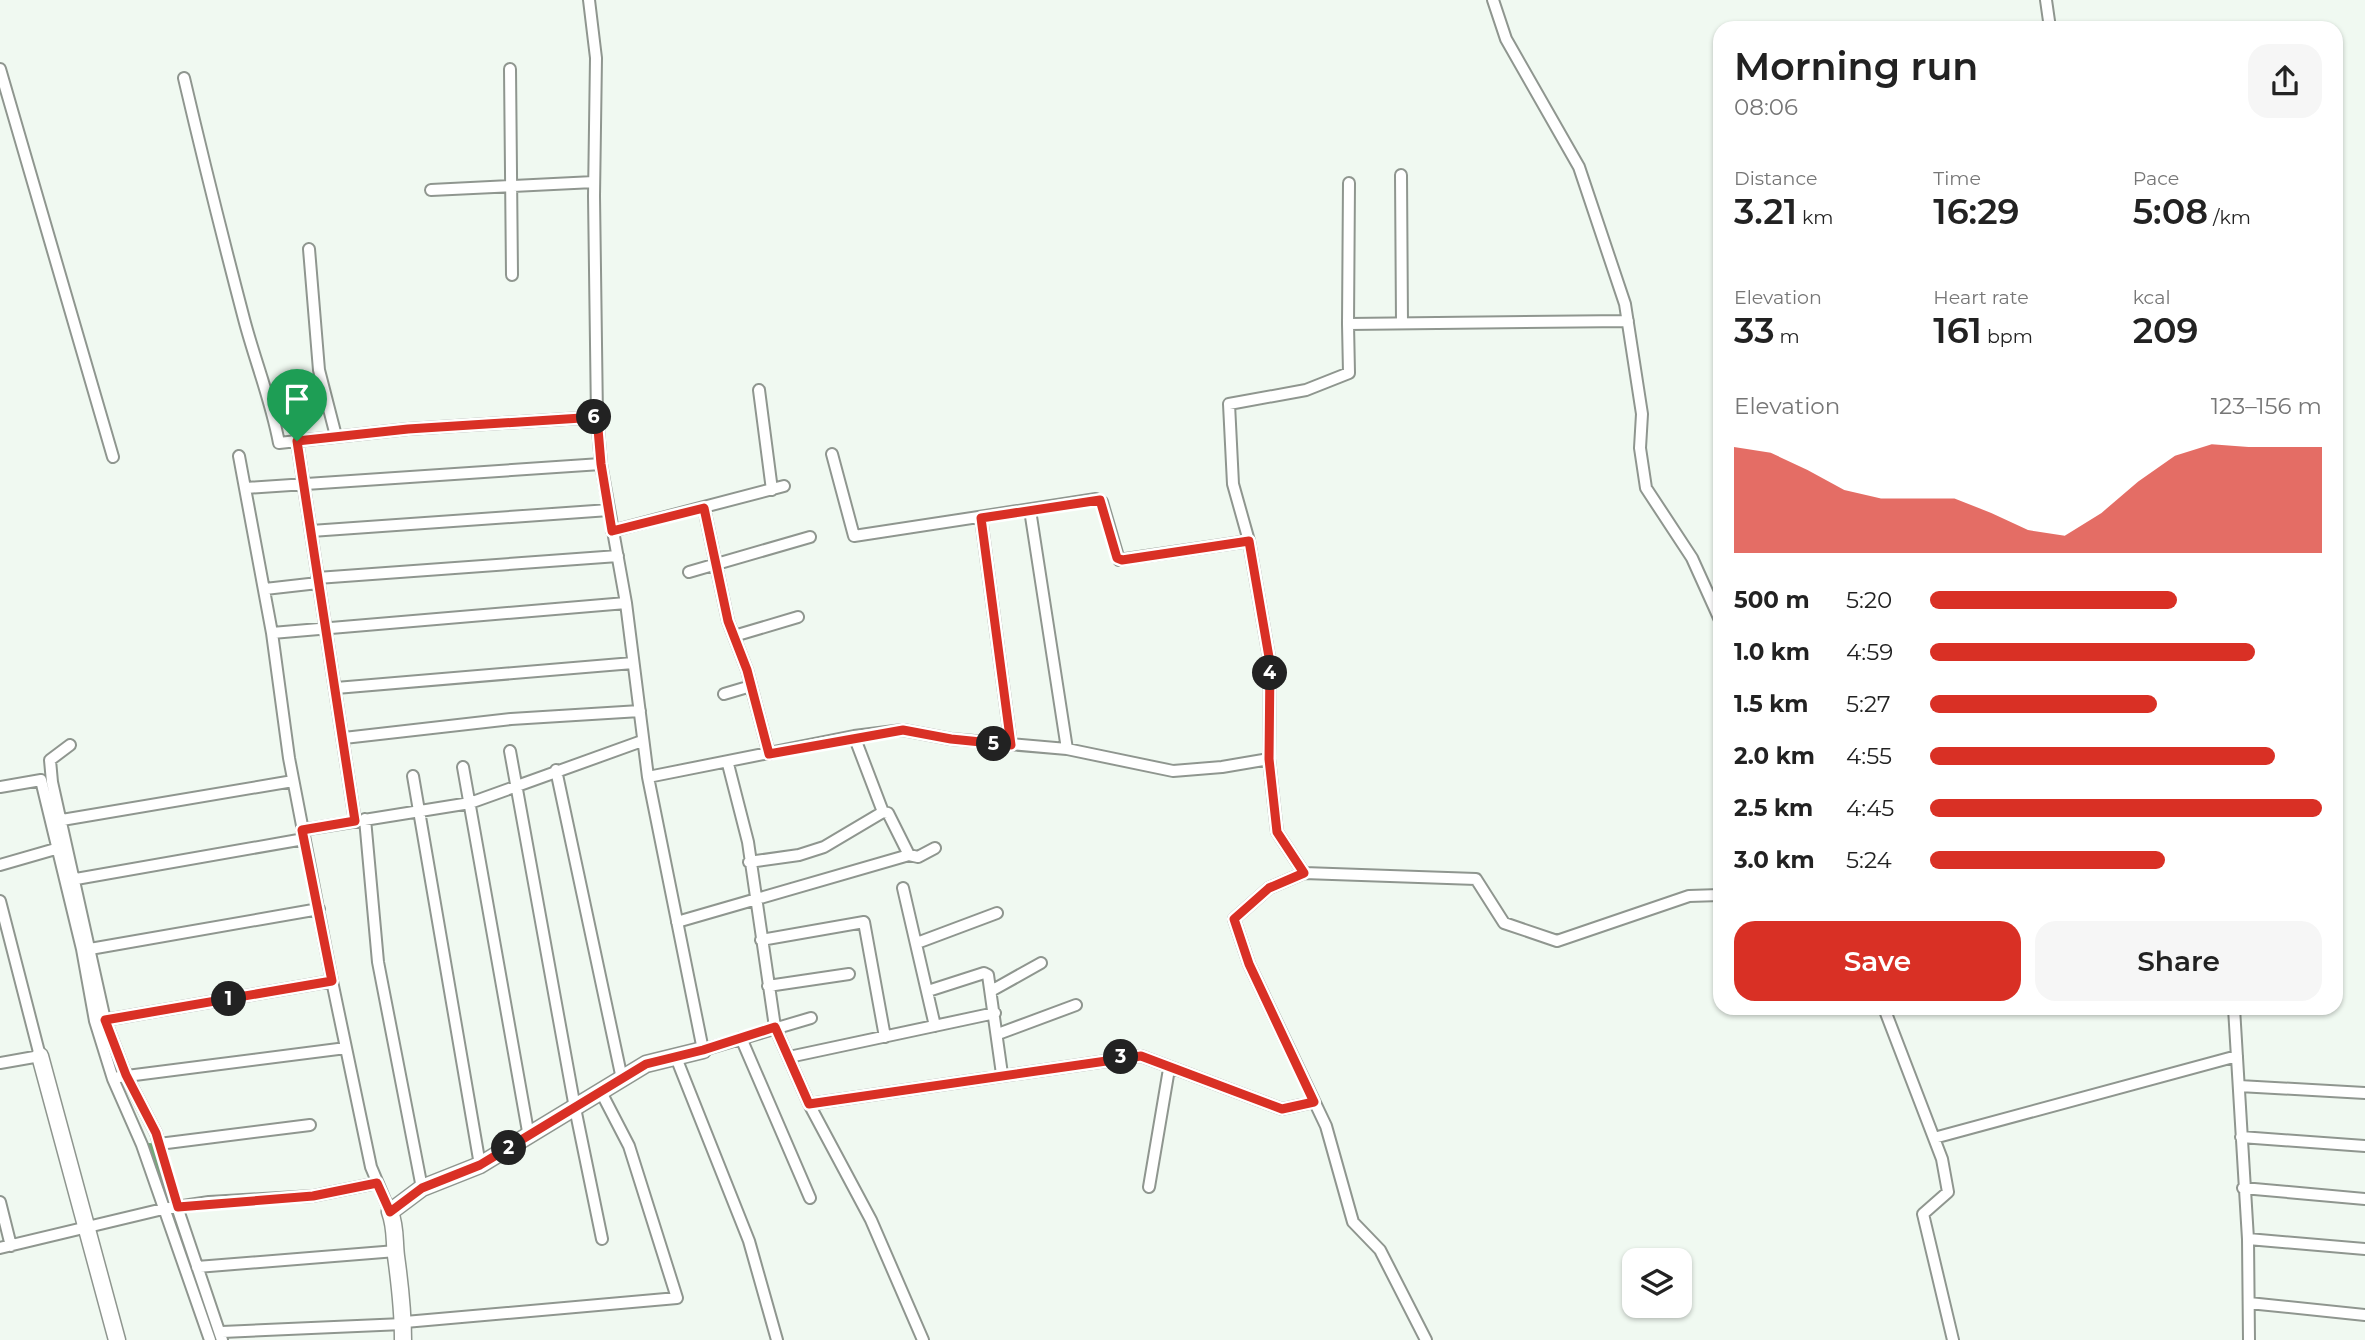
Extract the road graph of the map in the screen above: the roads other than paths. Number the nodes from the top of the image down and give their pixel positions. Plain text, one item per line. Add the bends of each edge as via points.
1 (589, 0) edge
2 (1493, 0) edge
3 (2046, 0) edge
4 (2049, 21) edge
5 (0, 69) edge
6 (510, 69) dead end
7 (184, 78) dead end
8 (1401, 174) dead end
9 (594, 182) junction
10 (1349, 183) dead end
11 (511, 186) junction
12 (431, 190) dead end
13 (309, 249) dead end
14 (512, 275) dead end
15 (1628, 321) junction
16 (1402, 323) junction
17 (1348, 324) junction
18 (760, 390) dead end
19 (597, 417) junction
20 (336, 436) junction
21 (297, 441) junction
22 (832, 454) dead end
23 (239, 456) dead end
24 (113, 457) dead end
25 (601, 464) junction
26 (304, 486) junction
27 (784, 486) dead end
28 (246, 488) junction
29 (772, 490) junction
30 (704, 508) junction
31 (609, 510) junction
32 (1030, 510) junction
33 (981, 518) junction
34 (311, 531) junction
35 (612, 531) junction
36 (810, 537) dead end
37 (1249, 541) junction
38 (618, 556) junction
39 (716, 563) junction
40 (689, 572) dead end
41 (318, 580) junction
42 (265, 589) junction
43 (626, 603) junction
44 (1713, 604) edge
45 (798, 617) dead end
46 (324, 627) junction
47 (272, 633) junction
48 (734, 636) junction
49 (633, 663) junction
50 (751, 686) junction
51 (336, 688) junction
52 (724, 694) dead end
53 (640, 711) junction
54 (854, 736) junction
55 (344, 738) junction
56 (642, 741) junction
57 (69, 745) dead end
58 (1011, 745) junction
59 (1067, 749) junction
60 (510, 751) dead end
61 (769, 754) junction
62 (1269, 759) junction
63 (728, 764) junction
64 (463, 767) dead end
65 (556, 770) junction
66 (413, 776) dead end
67 (648, 778) junction
68 (293, 781) junction
69 (0, 787) edge
70 (518, 787) junction
71 (470, 803) junction
72 (418, 811) junction
73 (883, 812) junction
74 (62, 820) junction
75 (360, 820) junction
76 (303, 834) junction
77 (59, 848) junction
78 (936, 848) dead end
79 (909, 855) junction
80 (749, 862) junction
81 (0, 865) edge
82 (1304, 873) junction
83 (76, 879) junction
84 (903, 888) dead end
85 (1713, 895) edge
86 (0, 901) edge
87 (754, 901) junction
88 (319, 909) junction
89 (997, 913) dead end
90 (677, 922) junction
91 (761, 940) junction
92 (917, 943) junction
93 (90, 949) junction
94 (1041, 963) dead end
95 (849, 974) dead end
96 (332, 981) junction
97 (768, 986) junction
98 (928, 991) junction
99 (991, 991) junction
100 (1076, 1005) dead end
101 (995, 1013) junction
102 (1887, 1015) edge
103 (2234, 1015) edge
104 (811, 1018) dead end
105 (105, 1020) junction
106 (935, 1026) junction
107 (775, 1027) junction
108 (998, 1034) junction
109 (885, 1037) junction
110 (741, 1038) junction
111 (346, 1048) junction
112 (703, 1050) junction
113 (676, 1055) junction
114 (40, 1056) junction
115 (2237, 1056) junction
116 (789, 1057) junction
117 (0, 1063) edge
118 (1169, 1069) junction
119 (1002, 1074) junction
120 (126, 1075) junction
121 (113, 1079) junction
122 (622, 1079) junction
123 (2239, 1086) junction
124 (601, 1092) junction
125 (2365, 1093) edge
126 (1314, 1102) junction
127 (809, 1104) junction
128 (575, 1108) junction
129 (310, 1125) dead end
130 (2241, 1136) junction
131 (528, 1137) junction
132 (1934, 1138) junction
133 (159, 1144) junction
134 (2365, 1146) edge
135 (480, 1165) junction
136 (377, 1183) junction
137 (1149, 1187) dead end
138 (422, 1188) junction
139 (2243, 1188) junction
140 (810, 1198) dead end
141 (2365, 1199) edge
142 (0, 1202) edge
143 (178, 1207) junction
144 (163, 1209) junction
145 (390, 1212) junction
146 (89, 1227) junction
147 (602, 1239) dead end
148 (2248, 1239) junction
149 (5, 1247) edge
150 (2365, 1249) edge
151 (396, 1251) junction
152 (197, 1268) junction
153 (2249, 1303) junction
154 (2365, 1315) edge
155 (403, 1329) edge
156 (222, 1336) edge
157 (117, 1340) edge
158 (210, 1340) edge
159 (777, 1340) edge
160 (923, 1340) edge
161 (1426, 1340) edge
162 (1953, 1340) edge
163 (2249, 1340) edge

1 - 9 street via 596,58
2 - 15 street via 1506,39 1579,167
3 - 4 street
5 - 24 street
6 - 11 street
7 - 21 street via 279,443
8 - 16 street
9 - 11 street
9 - 19 street
10 - 17 street
11 - 12 street
11 - 14 street
13 - 20 street via 319,370
15 - 16 street
15 - 44 street via 1642,414 1640,448 1646,488 1692,558
16 - 17 street
17 - 37 street via 1349,373 1306,390 1229,404 1233,484
18 - 29 street
19 - 20 street
19 - 25 street
20 - 21 street
21 - 26 street
22 - 33 street via 854,536
23 - 28 street
25 - 26 street
25 - 31 street
26 - 28 street
26 - 34 street
27 - 29 street
28 - 42 street
29 - 30 street
30 - 35 street
30 - 39 street
31 - 34 street
31 - 35 street
32 - 33 street
32 - 37 street via 1100,500 1119,560
32 - 59 street
33 - 58 street
34 - 41 street
35 - 38 street
36 - 39 street
37 - 62 street via 1270,663
38 - 41 street
38 - 43 street
39 - 40 street
39 - 48 street
41 - 42 street
41 - 46 street
42 - 47 street
43 - 46 street
43 - 49 street
45 - 48 street
46 - 47 street
46 - 51 street
47 - 68 street
48 - 50 street
49 - 51 street
49 - 53 street
50 - 52 street
50 - 61 street
51 - 55 street
53 - 55 street via 511,719
53 - 56 street
54 - 58 street via 903,730
54 - 61 street
54 - 73 street
55 - 75 street
56 - 65 street
56 - 67 street
57 - 74 street via 50,760
58 - 59 street
59 - 62 street via 1173,771
60 - 70 street
61 - 63 street
62 - 82 street via 1277,832
63 - 67 street
63 - 80 street
64 - 71 street
65 - 70 street
65 - 122 street
66 - 72 street
67 - 90 street
68 - 74 street
68 - 76 street
69 - 77 street via 41,780
70 - 71 street
70 - 128 street
71 - 72 street
71 - 131 street
72 - 75 street
72 - 135 street
73 - 79 street via 888,813
73 - 80 street via 824,847 799,856
74 - 83 street
75 - 76 street
75 - 138 street via 378,962
76 - 83 street
76 - 88 street
77 - 81 street
77 - 121 street via 95,1021
78 - 79 street via 918,857
79 - 87 street
80 - 87 street
82 - 85 street via 1476,879 1504,923 1557,941 1689,896
82 - 126 street via 1269,888 1234,919 1249,964
83 - 93 street
84 - 92 street
86 - 114 street
87 - 90 street
87 - 91 street
88 - 93 street
88 - 96 street
89 - 92 street
90 - 112 street
91 - 97 street
91 - 109 street via 864,922
92 - 98 street
93 - 105 street
94 - 99 street
95 - 97 street
96 - 105 street
96 - 111 street
97 - 107 street
98 - 99 street via 984,973
98 - 106 street
99 - 101 street
100 - 108 street
101 - 106 street
101 - 108 street
102 - 132 street
103 - 115 street
104 - 107 street
105 - 120 street
106 - 109 street
107 - 110 street
107 - 116 street
108 - 119 street
109 - 116 street
110 - 112 street
110 - 140 street
111 - 120 street
111 - 136 street
112 - 113 street
113 - 122 street via 646,1064
113 - 159 street via 749,1241
114 - 117 street
114 - 146 street
115 - 123 street
115 - 132 street
116 - 127 street
118 - 119 street via 1132,1056
118 - 126 street via 1282,1109
118 - 137 street
119 - 127 street
120 - 121 street
120 - 133 street
121 - 144 street
122 - 124 street
123 - 125 street
123 - 130 street
124 - 128 street
124 - 155 street via 629,1146 677,1298
126 - 161 street via 1326,1126 1353,1222 1380,1251
127 - 160 street via 871,1220
128 - 131 street
128 - 147 street
129 - 133 street
130 - 134 street
130 - 139 street
131 - 135 street
132 - 162 street via 1948,1192 1923,1214
133 - 143 street
135 - 138 street
136 - 143 street via 313,1196
136 - 145 street
138 - 145 street
139 - 141 street
139 - 148 street
142 - 149 street
143 - 144 street
143 - 152 street
144 - 146 street
144 - 158 street
145 - 151 street
146 - 149 street
146 - 157 street
148 - 150 street
148 - 153 street
151 - 152 street
151 - 155 street
152 - 156 street
153 - 154 street
153 - 163 street
155 - 156 street

